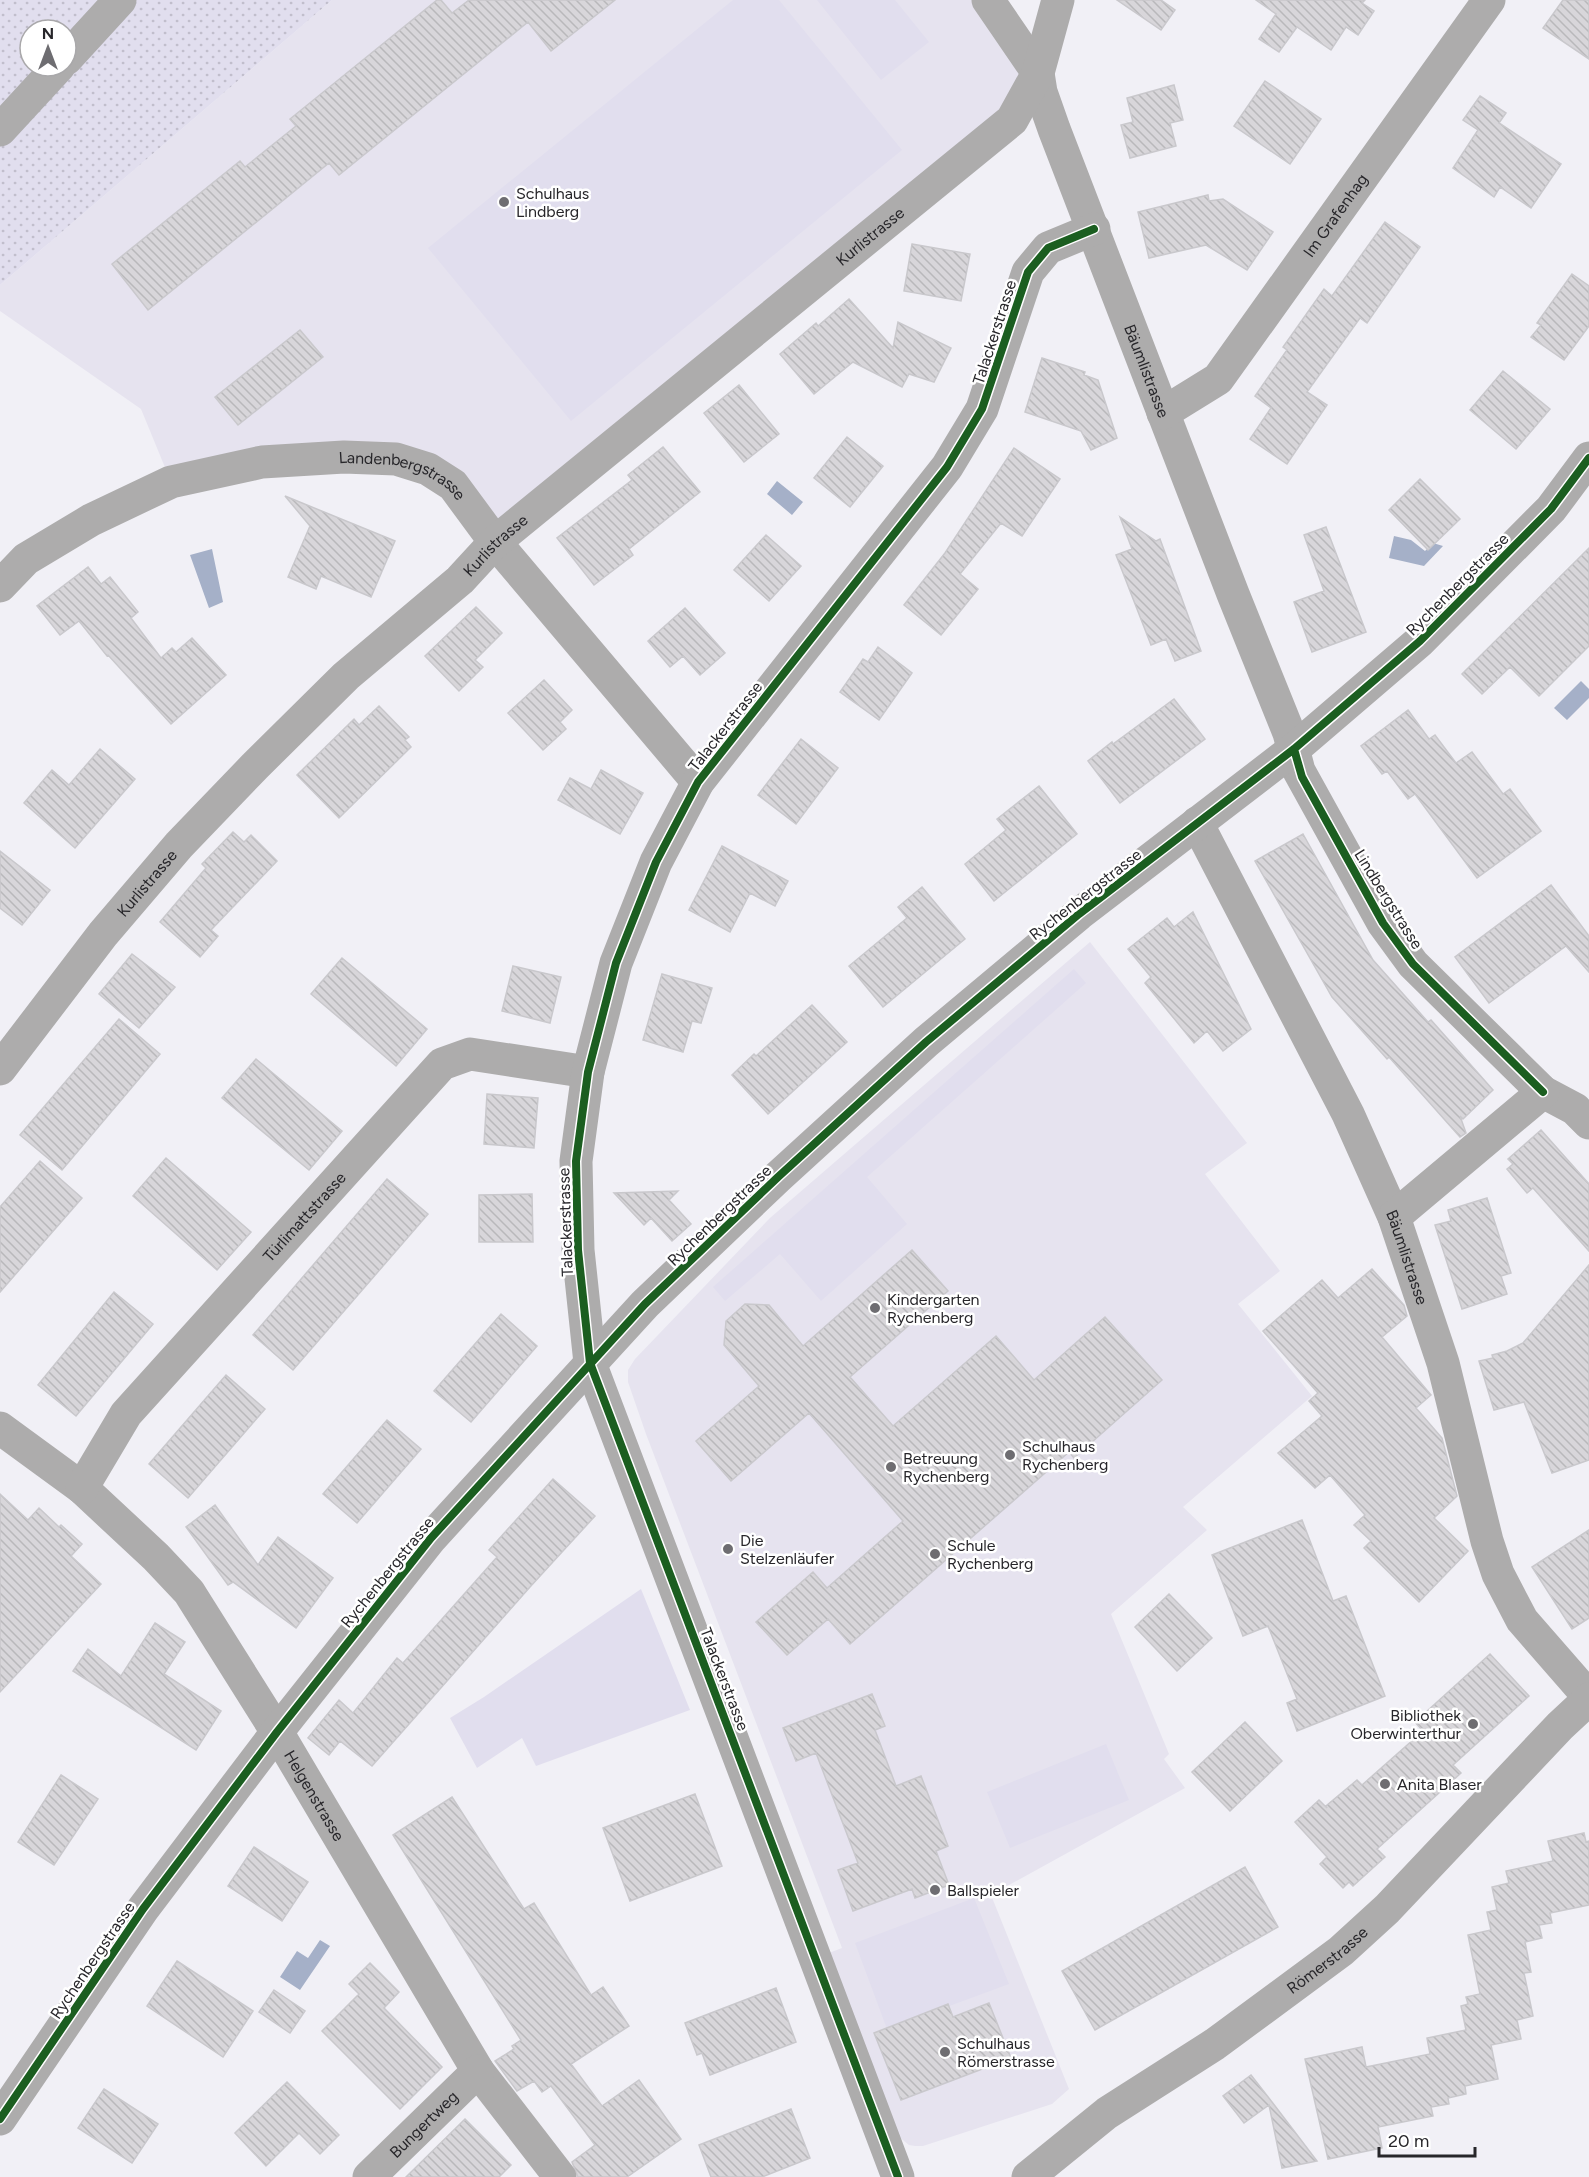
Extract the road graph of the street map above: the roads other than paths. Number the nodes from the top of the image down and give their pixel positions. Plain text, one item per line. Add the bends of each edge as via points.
1 (120, 0) edge
2 (988, 0) edge
3 (1058, 0) edge
4 (1489, 0) edge
5 (78, 46) edge
6 (1038, 73) junction
7 (48, 78) edge
8 (0, 130) edge
9 (1094, 229) junction
10 (1163, 413) junction
11 (1589, 458) edge
12 (495, 542) junction
13 (0, 586) edge
14 (1294, 749) junction
15 (698, 782) junction
16 (1197, 823) junction
17 (0, 1069) edge
18 (588, 1072) junction
19 (1543, 1092) junction
20 (1589, 1123) edge
21 (1394, 1217) junction
22 (590, 1363) junction
23 (0, 1428) edge
24 (82, 1488) junction
25 (1589, 1698) edge
26 (277, 1732) junction
27 (478, 2072) junction
28 (0, 2120) edge
29 (892, 2175) edge
30 (369, 2177) edge
31 (560, 2177) edge
32 (1028, 2177) edge

1 - 5 street
2 - 6 street, Bäumlistrasse
3 - 6 street
4 - 10 street, Im Grafenhag via 1218,379
6 - 9 street, Bäumlistrasse via 1054,129
6 - 12 street, Kurlistrasse via 1012,120
7 - 8 street
9 - 10 street, Bäumlistrasse
9 - 15 street, Talackerstrasse via 1048,248 1028,272 982,409 947,467
10 - 14 street, Bäumlistrasse
11 - 14 street, Rychenbergstrasse via 1551,509 1420,642
12 - 13 street, Landenbergstrasse via 453,485 428,469 396,459 344,457 262,462 161,486 91,520 26,559
12 - 15 street, Landenbergstrasse
12 - 17 street, Kurlistrasse via 460,580 346,676 179,845 103,934
14 - 16 street, Rychenbergstrasse
14 - 19 street, Lindbergstrasse via 1299,771 1383,923 1413,964
15 - 18 street, Talackerstrasse via 656,862 616,963
16 - 21 street, Bäumlistrasse via 1348,1114
16 - 22 street, Rychenbergstrasse via 1079,914 926,1042 739,1214
18 - 22 street, Talackerstrasse via 576,1161 578,1250
18 - 24 street, Türlimattstrasse via 470,1054 442,1064 126,1414
19 - 20 street, Lindbergstrasse via 1575,1109
19 - 21 street
21 - 25 street, Bäumlistrasse via 1443,1363 1498,1574 1522,1620
22 - 26 street, Rychenbergstrasse via 431,1538
22 - 29 street, Talackerstrasse
23 - 24 street, Helgenstrasse
24 - 26 street, Helgenstrasse via 189,1592
25 - 32 street, Römerstrasse via 1387,1909 1341,1951 1215,2044 1107,2113
26 - 27 street, Helgenstrasse
26 - 28 street, Rychenbergstrasse via 143,1909
27 - 30 street, Bungertweg
27 - 31 street, Helgenstrasse

